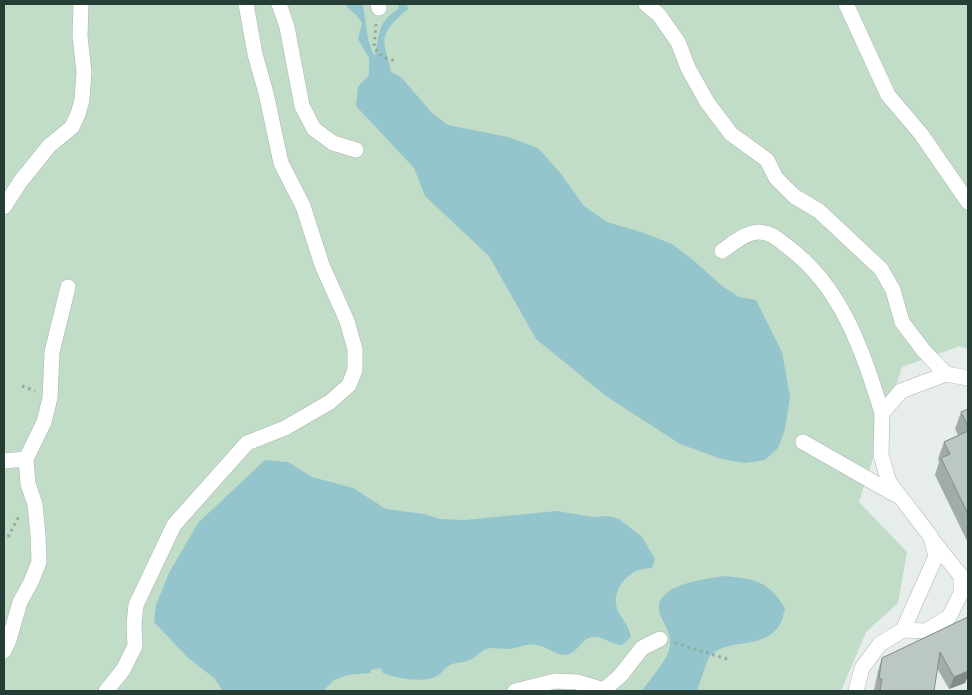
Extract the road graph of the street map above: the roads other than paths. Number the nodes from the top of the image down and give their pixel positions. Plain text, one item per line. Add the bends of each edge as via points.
1 (81, 4) edge
2 (246, 4) edge
3 (279, 4) edge
4 (646, 4) edge
5 (846, 4) edge
6 (356, 150) dead end
7 (968, 202) edge
8 (4, 207) edge
9 (722, 251) dead end
10 (68, 287) dead end
11 (946, 374) junction
12 (968, 378) edge
13 (882, 413) junction
14 (803, 442) dead end
15 (26, 459) junction
16 (4, 461) edge
17 (900, 497) junction
18 (931, 537) junction
19 (903, 630) junction
20 (660, 638) road end
21 (4, 651) edge
22 (603, 690) edge
23 (106, 691) edge
24 (515, 691) edge
25 (856, 691) edge

1 - 8 lane via 84,72 78,114 72,127 49,146
2 - 23 lane via 254,54 281,162 303,206 322,264 347,321 355,349 355,370 349,385 330,402 284,428 247,443 174,525 136,605 135,646 123,670
3 - 6 lane via 287,27 302,106 314,130 333,143
4 - 11 lane via 659,15 678,42 688,68 731,134 767,160 776,178 794,196 819,211 881,269 893,290 902,322
5 - 7 lane via 888,95 921,134
9 - 13 lane via 739,238 757,232 771,234 799,256 828,288 842,311 855,336
10 - 15 lane via 52,352 50,398 44,422
11 - 12 lane
11 - 13 lane via 901,391
13 - 17 lane via 881,455 889,482
14 - 17 lane
15 - 16 lane
15 - 21 lane via 37,520 38,562 20,602
17 - 18 lane
18 - 19 lane via 936,556
18 - 19 lane via 961,576 961,594 948,617 926,631
19 - 25 lane via 880,644 862,668
20 - 22 lane via 642,648 620,676
22 - 24 lane via 577,682 555,681

